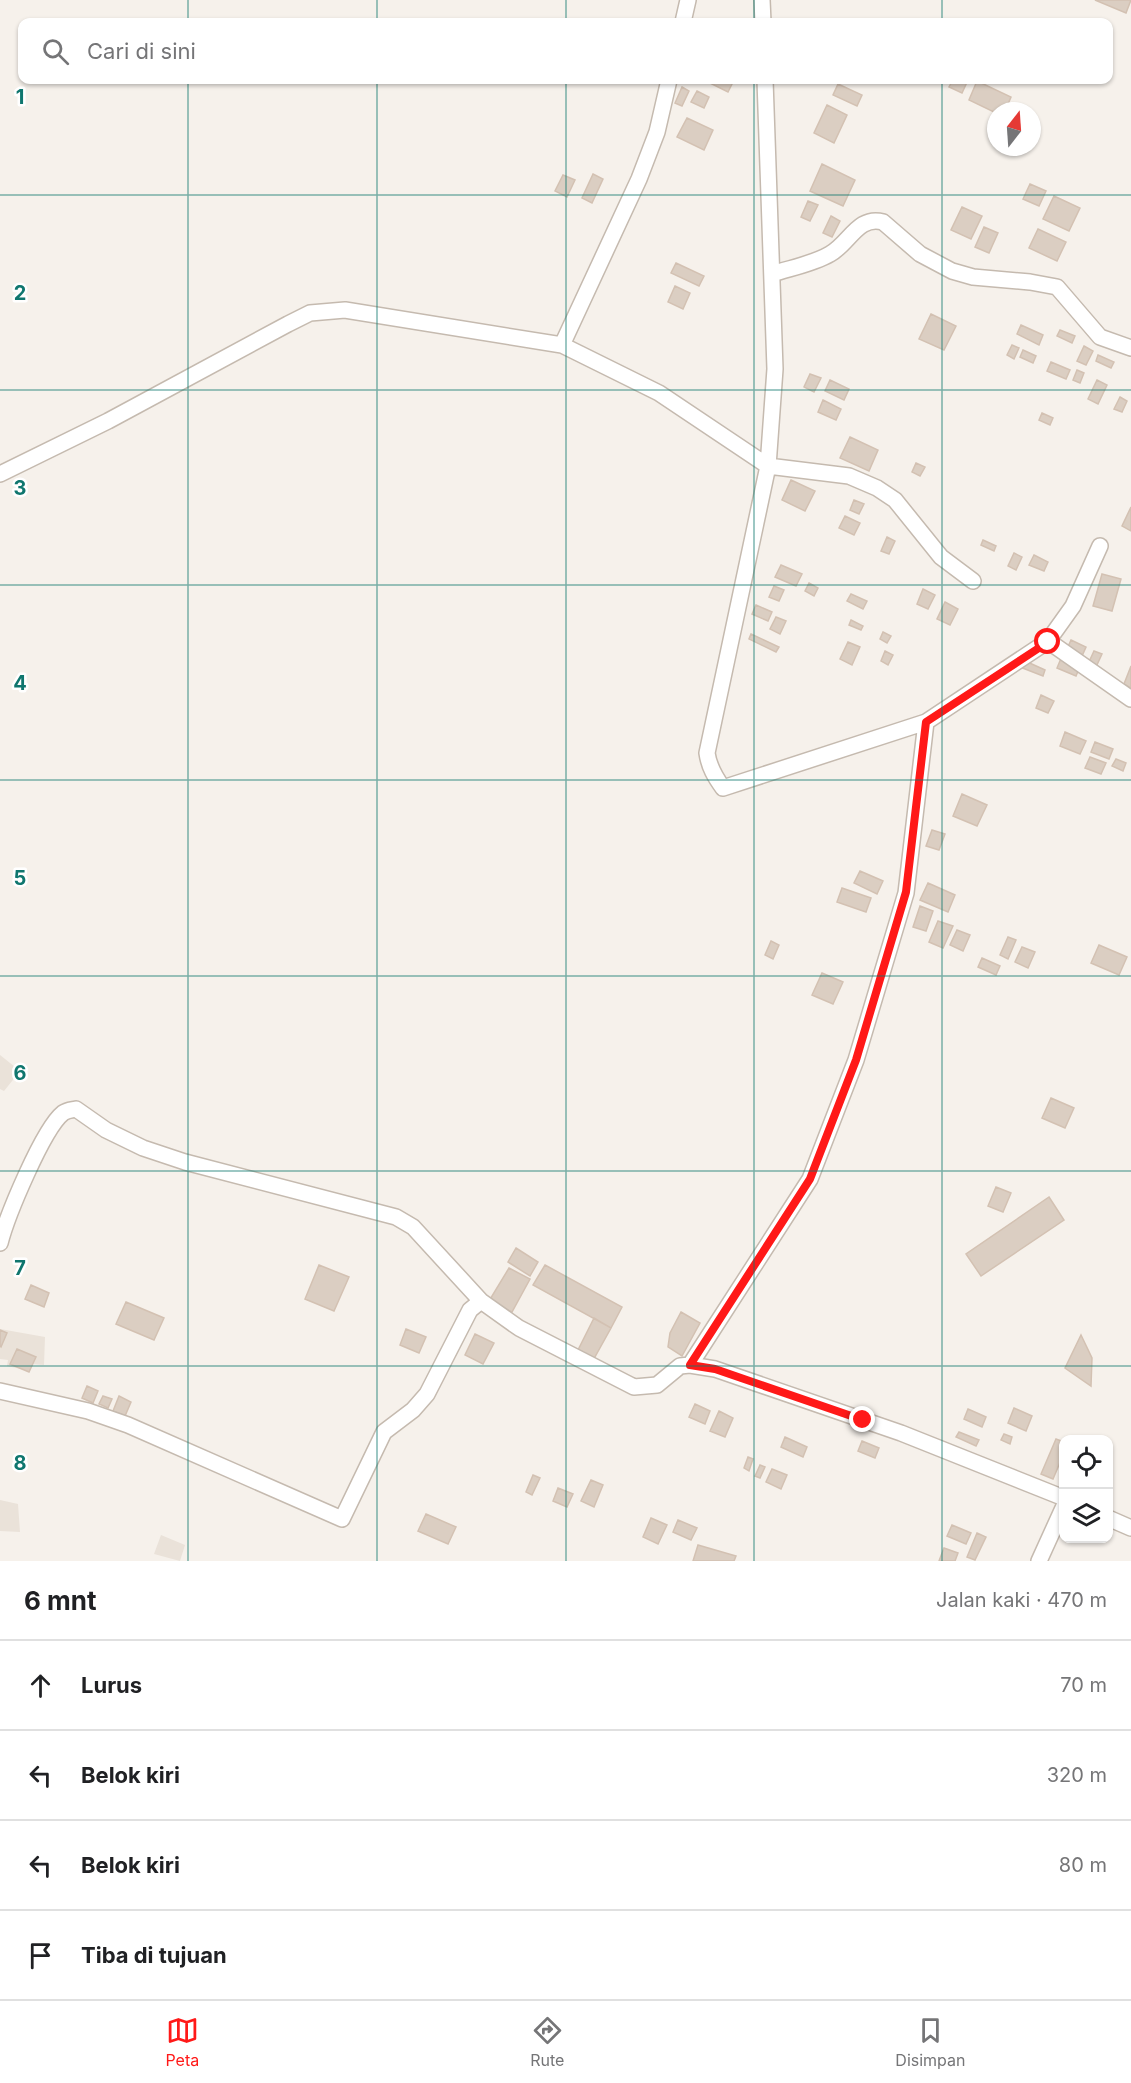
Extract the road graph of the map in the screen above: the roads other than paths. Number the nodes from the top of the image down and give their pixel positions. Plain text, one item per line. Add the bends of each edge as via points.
1 (688, 0) edge
2 (762, 0) edge
3 (684, 18) edge
4 (763, 18) edge
5 (668, 84) edge
6 (765, 84) edge
7 (772, 274) junction
8 (562, 345) junction
9 (1131, 348) edge
10 (768, 466) junction
11 (0, 474) edge
12 (1100, 546) dead end
13 (974, 581) dead end
14 (1048, 642) junction
15 (1131, 699) edge
16 (926, 722) junction
17 (0, 1243) edge
18 (481, 1301) junction
19 (690, 1365) junction
20 (0, 1391) edge
21 (1059, 1496) edge
22 (1059, 1517) edge
23 (1113, 1520) edge
24 (1131, 1528) edge
25 (1040, 1561) edge

1 - 3 street
2 - 4 street
5 - 8 street via 657,132 639,179
6 - 7 street
7 - 9 street via 829,255 859,226 876,220 920,254 952,271 1057,288 1100,338
7 - 10 street via 775,369
8 - 10 street via 659,393
8 - 11 street via 325,310 288,324
10 - 13 street via 849,476 877,488 895,500 941,556
10 - 16 street via 709,743 709,765 716,778 723,788
12 - 14 street via 1073,606
14 - 15 street
14 - 16 street
16 - 19 street via 906,892 856,1060 810,1179
17 - 18 street via 13,1204 51,1126 62,1114 76,1109 142,1148 396,1217 413,1227
18 - 19 street via 519,1328 634,1387 657,1385 680,1366
18 - 20 street via 470,1310 427,1394 384,1431 342,1519 128,1425 88,1411
19 - 21 street via 715,1369 901,1433
22 - 25 street
23 - 24 street

